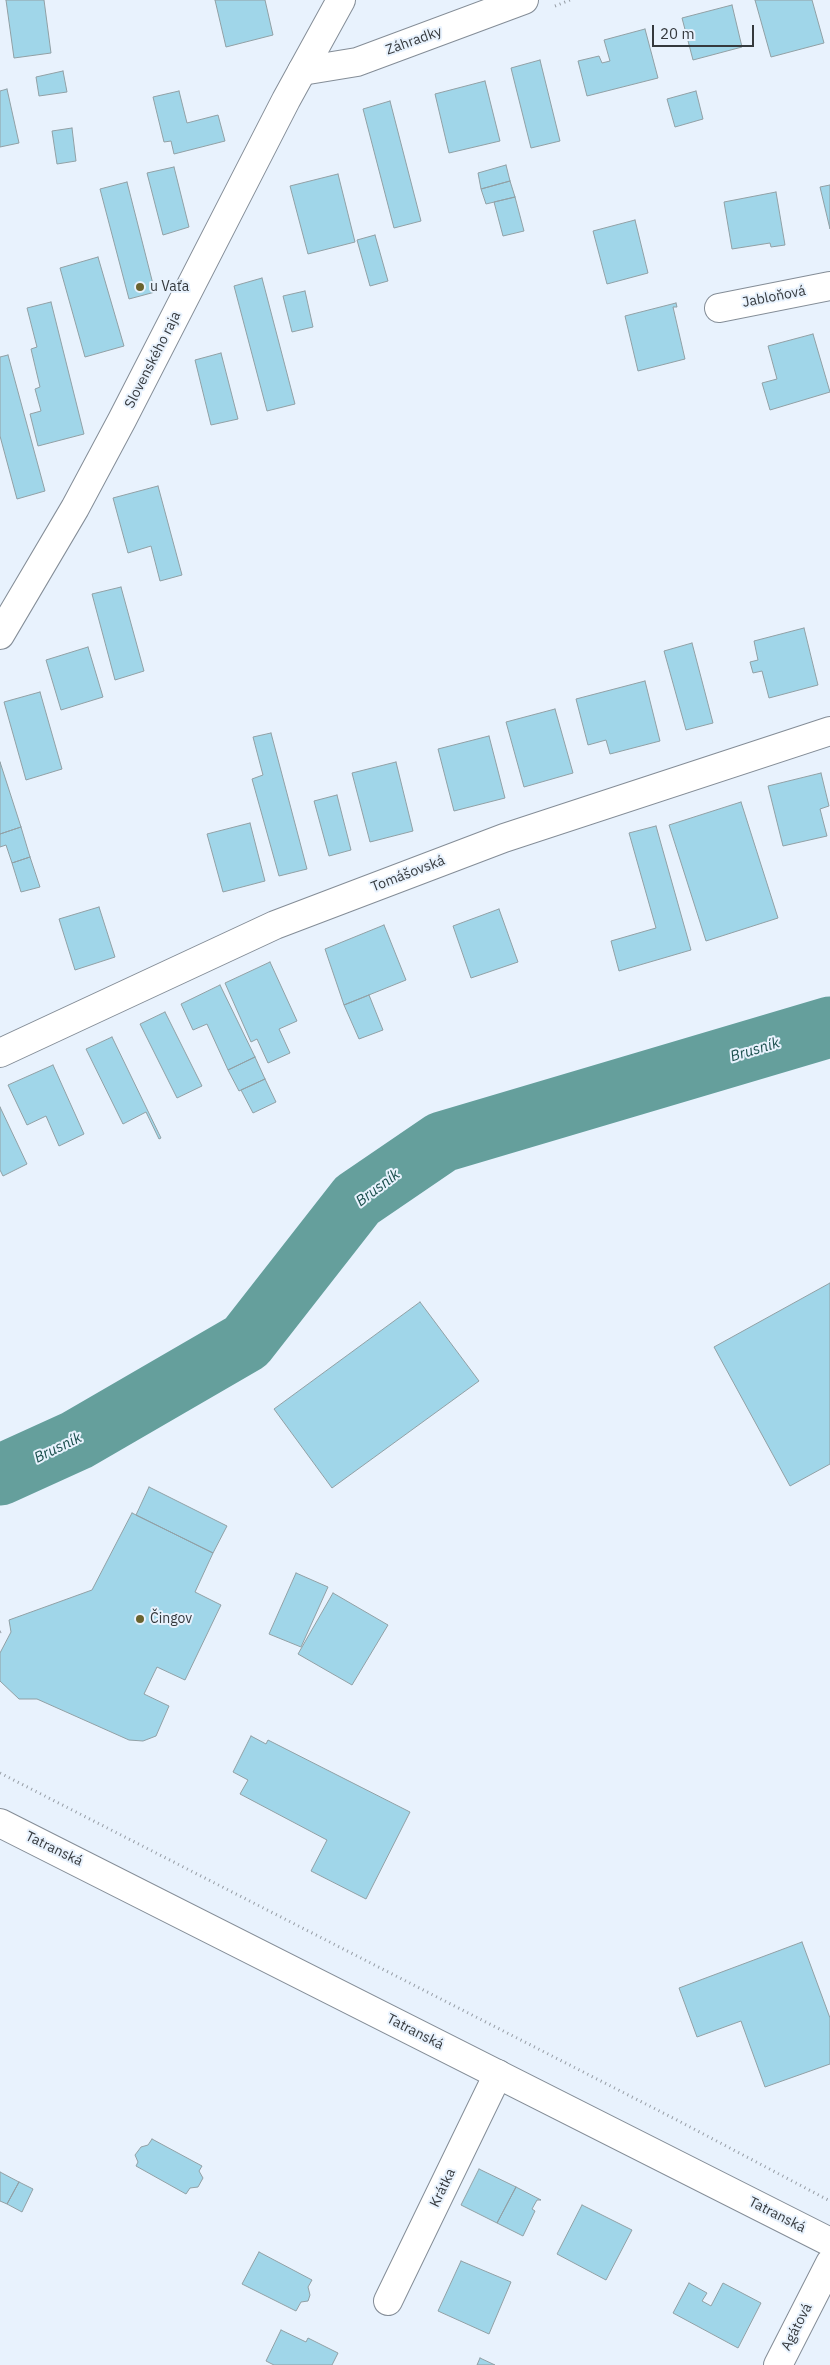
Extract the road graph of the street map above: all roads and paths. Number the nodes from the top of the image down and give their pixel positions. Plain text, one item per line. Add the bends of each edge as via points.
1 (341, 0) edge
2 (524, 0) edge
3 (302, 71) junction
4 (830, 286) edge
5 (719, 308) dead end
6 (0, 636) edge
7 (830, 731) edge
8 (0, 1053) edge
9 (0, 1773) edge
10 (0, 1823) edge
11 (498, 2074) junction
12 (830, 2201) edge
13 (830, 2242) edge
14 (830, 2263) edge
15 (388, 2301) dead end
16 (778, 2365) edge

1 - 3 street, Slovenského raja
2 - 3 street, Záhradky via 357,62
3 - 6 street, Slovenského raja via 75,508
4 - 5 street, Jabloňová
7 - 8 street, Tomášovská via 504,838 275,925
9 - 12 path
10 - 11 street, Tatranská
11 - 13 street, Tatranská
11 - 15 street, Krátka
14 - 16 street, Agátová

